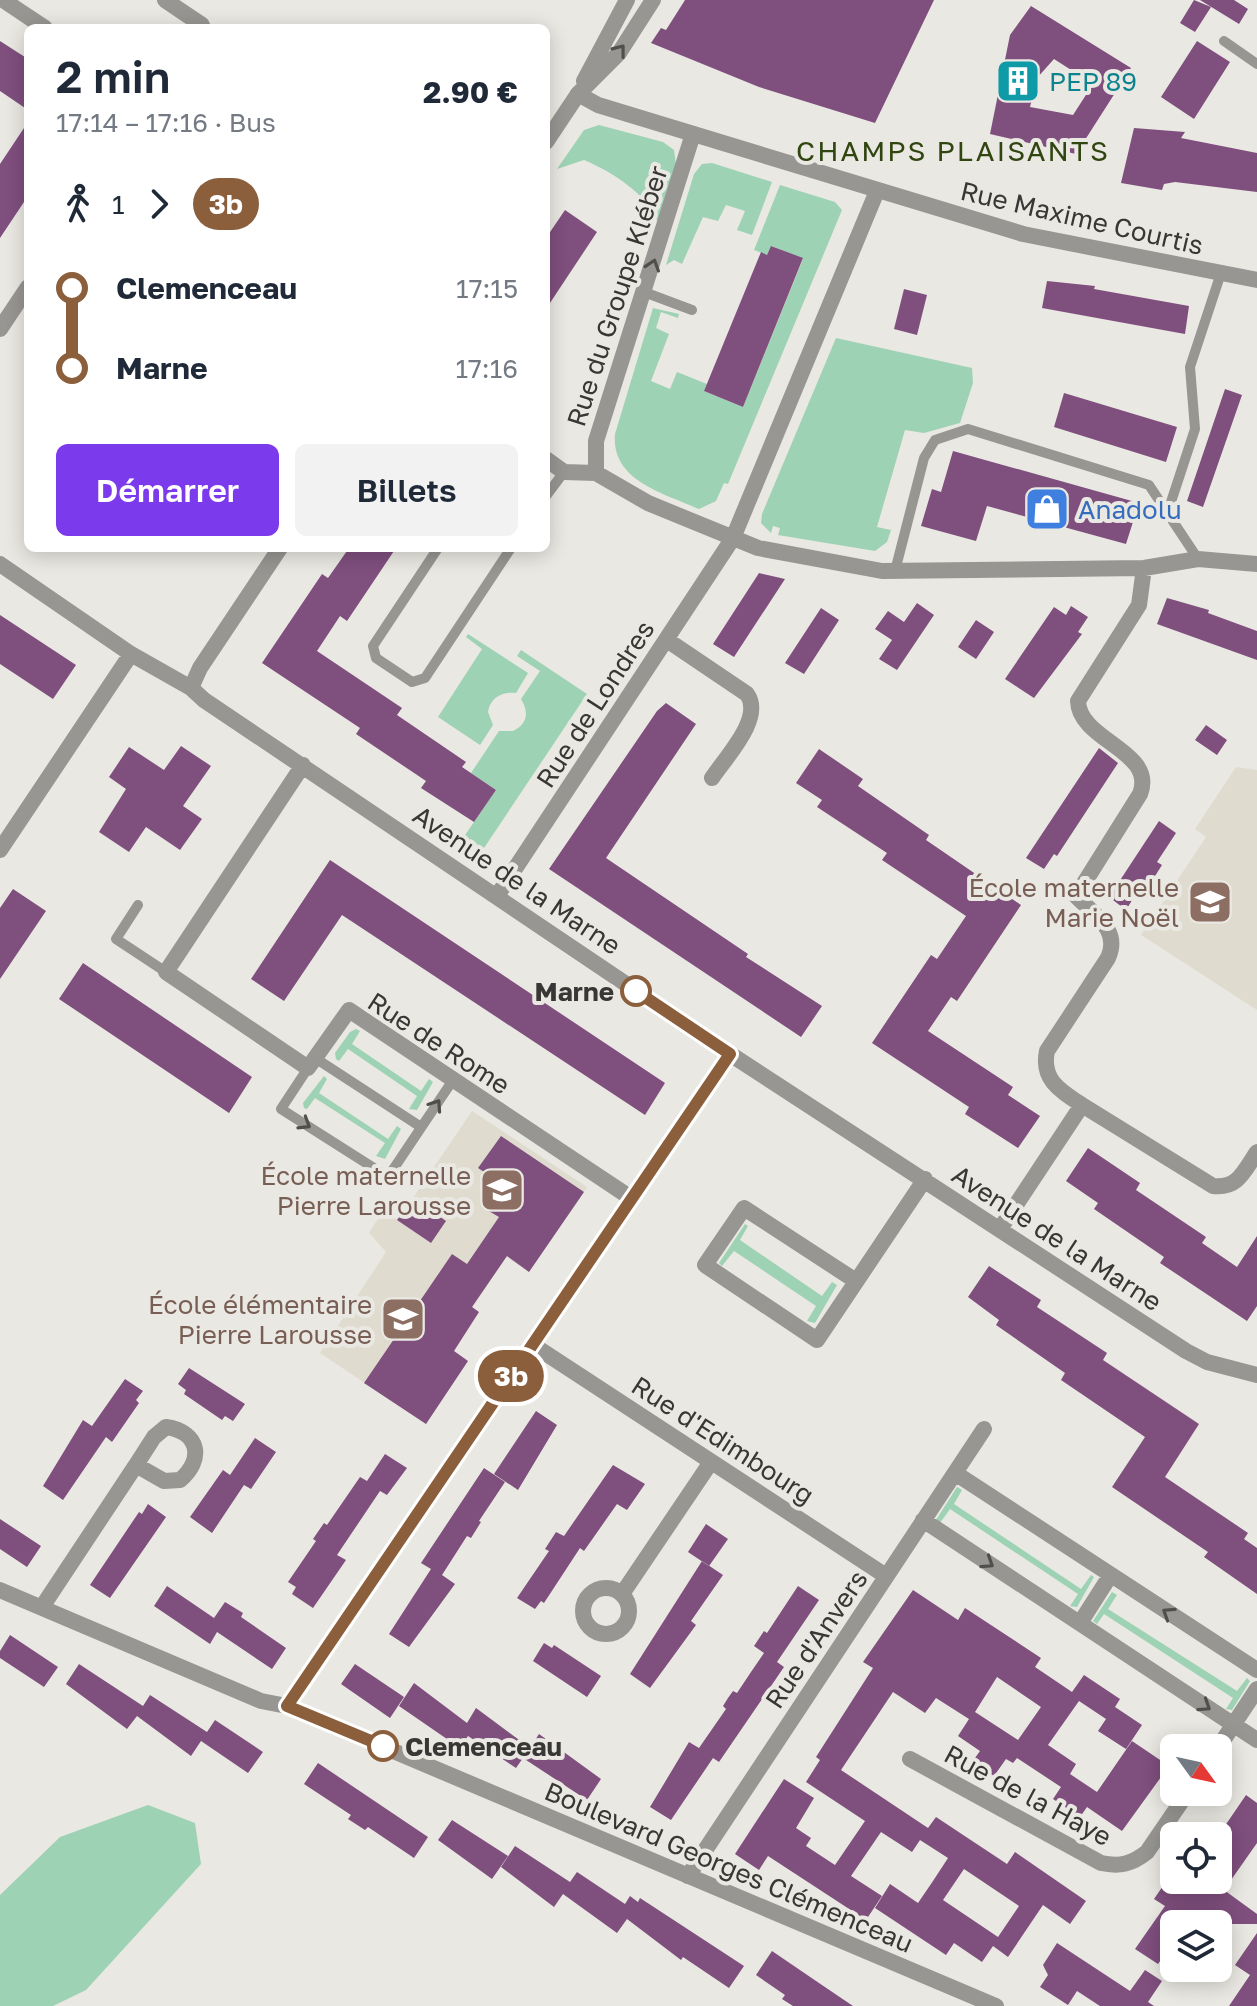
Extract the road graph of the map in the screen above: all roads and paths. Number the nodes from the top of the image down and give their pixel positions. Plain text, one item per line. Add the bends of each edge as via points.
1 (3, 0) edge
2 (165, 0) edge
3 (627, 0) edge
4 (653, 0) edge
5 (39, 24) edge
6 (199, 24) edge
7 (1224, 41) dead end
8 (1257, 64) edge
9 (578, 94) junction
10 (693, 134) junction
11 (550, 136) edge
12 (877, 191) junction
13 (1221, 273) junction
14 (1257, 280) edge
15 (644, 292) junction
16 (24, 293) edge
17 (692, 310) dead end
18 (0, 329) edge
19 (550, 462) edge
20 (564, 472) junction
21 (596, 473) junction
22 (550, 491) edge
23 (1168, 511) junction
24 (733, 538) junction
25 (277, 552) edge
26 (435, 552) edge
27 (513, 552) edge
28 (1198, 559) junction
29 (0, 564) edge
30 (1257, 564) edge
31 (1144, 568) junction
32 (895, 571) junction
33 (667, 640) junction
34 (131, 654) junction
35 (191, 688) junction
36 (303, 765) junction
37 (712, 778) dead end
38 (0, 850) edge
39 (497, 896) junction
40 (138, 905) dead end
41 (166, 972) junction
42 (730, 1054) junction
43 (312, 1063) junction
44 (453, 1080) junction
45 (1082, 1105) junction
46 (421, 1127) junction
47 (1257, 1152) edge
48 (925, 1179) junction
49 (631, 1198) junction
50 (1000, 1229) junction
51 (856, 1281) junction
52 (533, 1345) junction
53 (1257, 1375) edge
54 (984, 1429) dead end
55 (711, 1462) junction
56 (136, 1465) dead end
57 (955, 1473) junction
58 (923, 1520) junction
59 (886, 1576) junction
60 (1110, 1576) junction
61 (0, 1590) edge
62 (622, 1594) dead end
63 (42, 1607) junction
64 (1080, 1623) junction
65 (1257, 1670) edge
66 (1257, 1689) edge
67 (287, 1706) junction
68 (1234, 1725) junction
69 (1228, 1734) edge
70 (1257, 1740) edge
71 (910, 1759) dead end
72 (1178, 1806) edge
73 (688, 1876) junction
74 (996, 2006) edge

1 - 5 street
2 - 6 street
3 - 9 street
9 -> 4 street via 619,53
7 - 8 lane
9 - 10 street, Rue Maxime Courtis
9 - 11 street
10 - 12 street, Rue Maxime Courtis
15 -> 10 street, Rue du Groupe Kléber
12 - 13 street, Rue Maxime Courtis via 1023,234
12 - 24 street, Rue de Londres
13 - 14 street, Rue Maxime Courtis
13 - 23 lane via 1190,367 1195,429
15 - 17 lane
15 - 21 street, Rue du Groupe Kléber via 596,441
16 - 18 street
19 - 20 street
20 - 21 street
20 - 22 lane
21 - 24 street via 648,503
23 - 28 lane
23 - 32 lane via 1149,485 968,429 935,440 924,458
24 - 32 street via 758,548
24 - 33 street, Rue de Londres
25 - 35 street
26 - 27 lane via 373,646 376,658 412,682 425,678
28 - 30 street
28 - 31 street
29 - 34 street, Avenue de la Marne
31 - 32 street
31 - 45 street via 1139,605 1078,701 1081,717 1139,768 1143,781 1076,896 1110,930 1113,945 1047,1051 1044,1066 1048,1078
33 - 37 street via 752,701 751,718
33 - 39 street, Rue de Londres
34 - 35 street, Avenue de la Marne
34 - 38 street
35 - 36 street, Avenue de la Marne
36 - 39 street, Avenue de la Marne
36 - 41 street
39 - 42 street, Avenue de la Marne
40 - 41 lane via 116,939
41 - 43 street
42 - 48 street, Avenue de la Marne
42 - 49 street
43 - 44 street, Rue de Rome via 349,1010
43 - 46 lane
43 -> 46 lane via 281,1109 388,1177
46 -> 44 lane
44 - 49 street, Rue de Rome
45 - 47 street via 1213,1186 1236,1183
45 - 50 street
48 - 50 street, Avenue de la Marne
48 - 51 street
49 - 52 street
50 - 53 street, Avenue de la Marne via 1186,1351
51 - 51 street via 817,1340 705,1265 744,1208
52 - 55 street, Rue d'Edimbourg
52 - 67 street
54 - 57 street, Rue d'Anvers
55 - 59 street, Rue d'Edimbourg
55 - 62 street
56 - 63 street
57 - 58 street, Rue d'Anvers
57 - 60 street
58 - 59 street, Rue d'Anvers
58 -> 64 street
59 - 73 street, Rue d'Anvers
60 - 64 street
65 -> 60 street
61 - 63 street, Boulevard Georges Clémenceau
63 - 67 street, Boulevard Georges Clémenceau via 261,1701
64 -> 68 street
66 - 68 street
67 - 73 street, Boulevard Georges Clémenceau
68 - 69 street
68 - 70 street
71 - 72 street, Rue de la Haye via 1115,1866 1147,1852
73 - 74 street, Boulevard Georges Clémenceau

